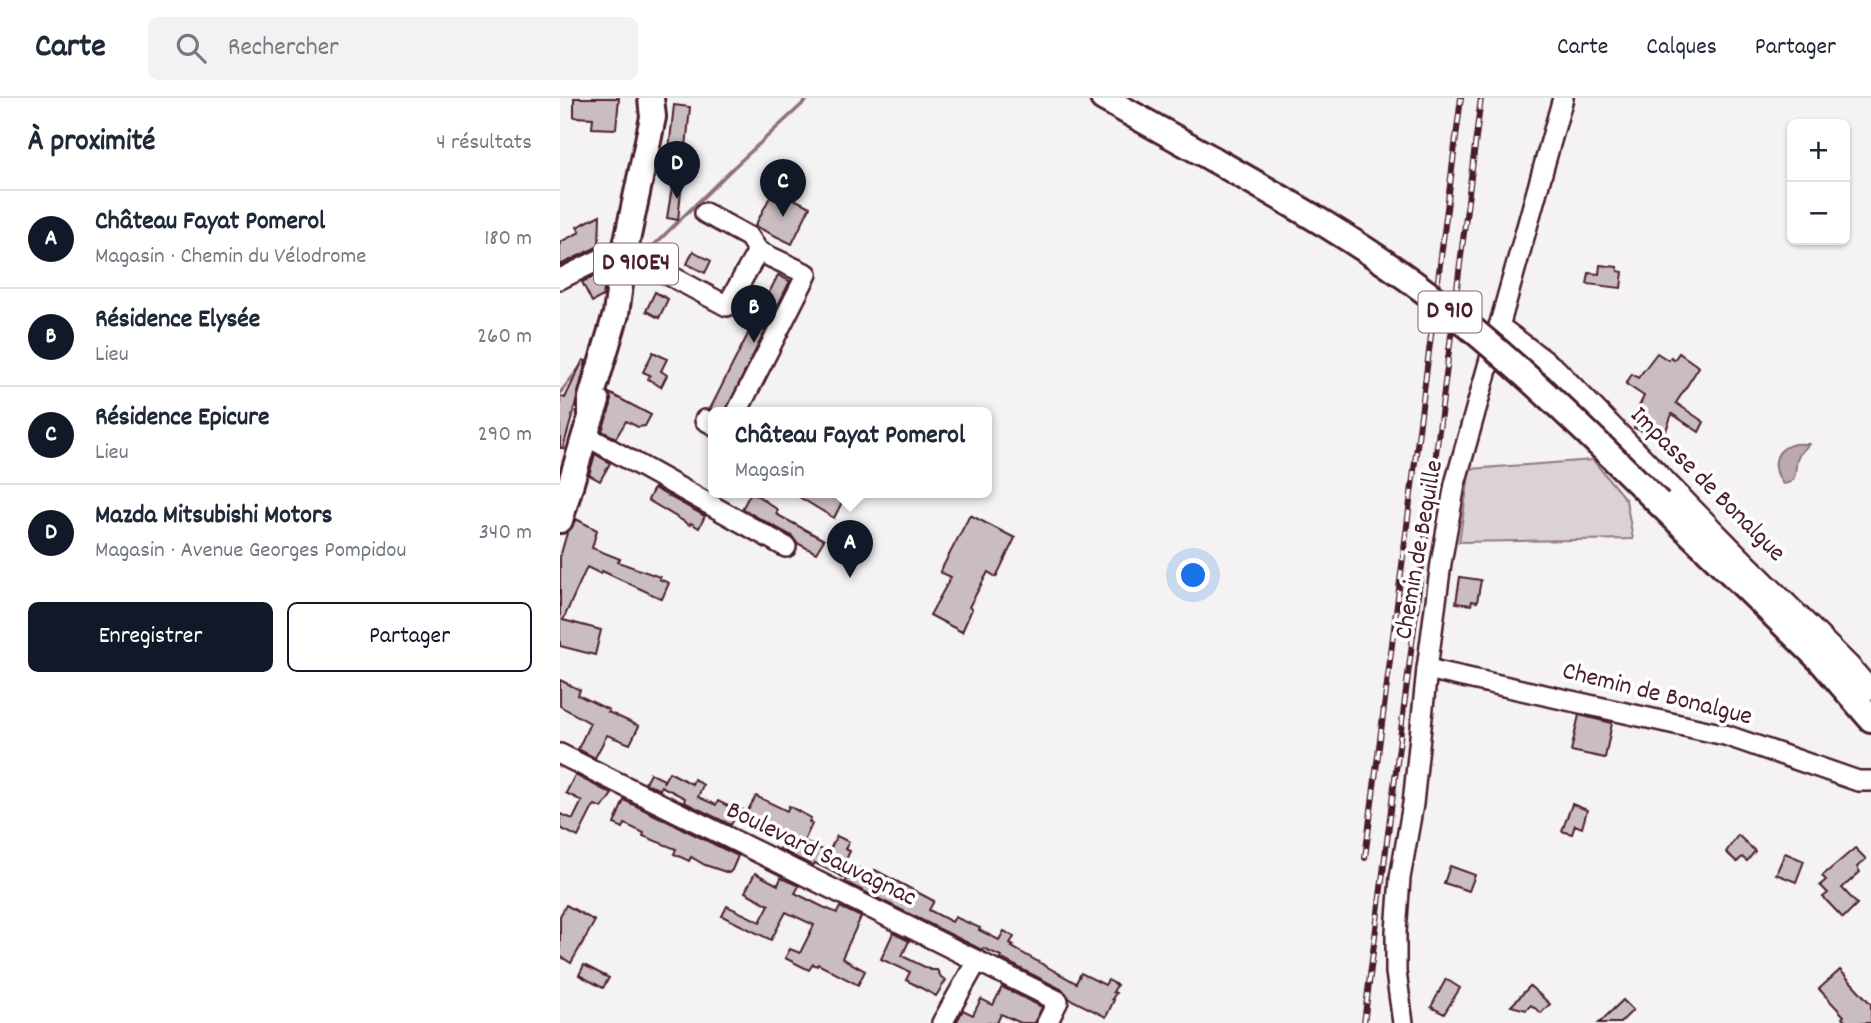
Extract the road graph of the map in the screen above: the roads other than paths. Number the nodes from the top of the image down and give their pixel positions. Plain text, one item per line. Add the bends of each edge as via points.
1 (649, 98) edge
2 (1103, 98) edge
3 (1563, 98) edge
4 (705, 213) dead end
5 (758, 251) junction
6 (630, 256) junction
7 (560, 279) edge
8 (1499, 326) junction
9 (740, 407) edge
10 (588, 425) junction
11 (560, 520) edge
12 (786, 547) dead end
13 (1427, 669) junction
14 (1871, 690) edge
15 (1871, 719) edge
16 (560, 754) edge
17 (1871, 781) edge
18 (977, 961) junction
19 (942, 1023) edge
20 (1047, 1023) edge
21 (1403, 1023) edge

1 - 6 main road, D 910E4 via 653,117 639,178
2 - 15 main road, D 910, bridge via 1349,239 1426,292 1507,359 1659,503 1820,660
3 - 8 street, Chemin de Bequille
4 - 5 street via 749,237
5 - 6 street via 727,306
5 - 9 street via 807,274
6 - 7 street via 605,257
6 - 10 main road, D 910E4 via 631,283 616,314
8 - 13 street, Chemin de Bequille via 1455,484
8 - 14 street, Impasse de Bonalgue via 1556,369
10 - 11 main road, D 910E4
10 - 12 street
13 - 17 street, Chemin de Bonalgue via 1725,735 1858,781
13 - 21 street, Chemin de Bequille via 1396,932
16 - 18 street, Boulevard Sauvagnac
18 - 19 street
18 - 20 street, Boulevard Sauvagnac via 1058,1001

